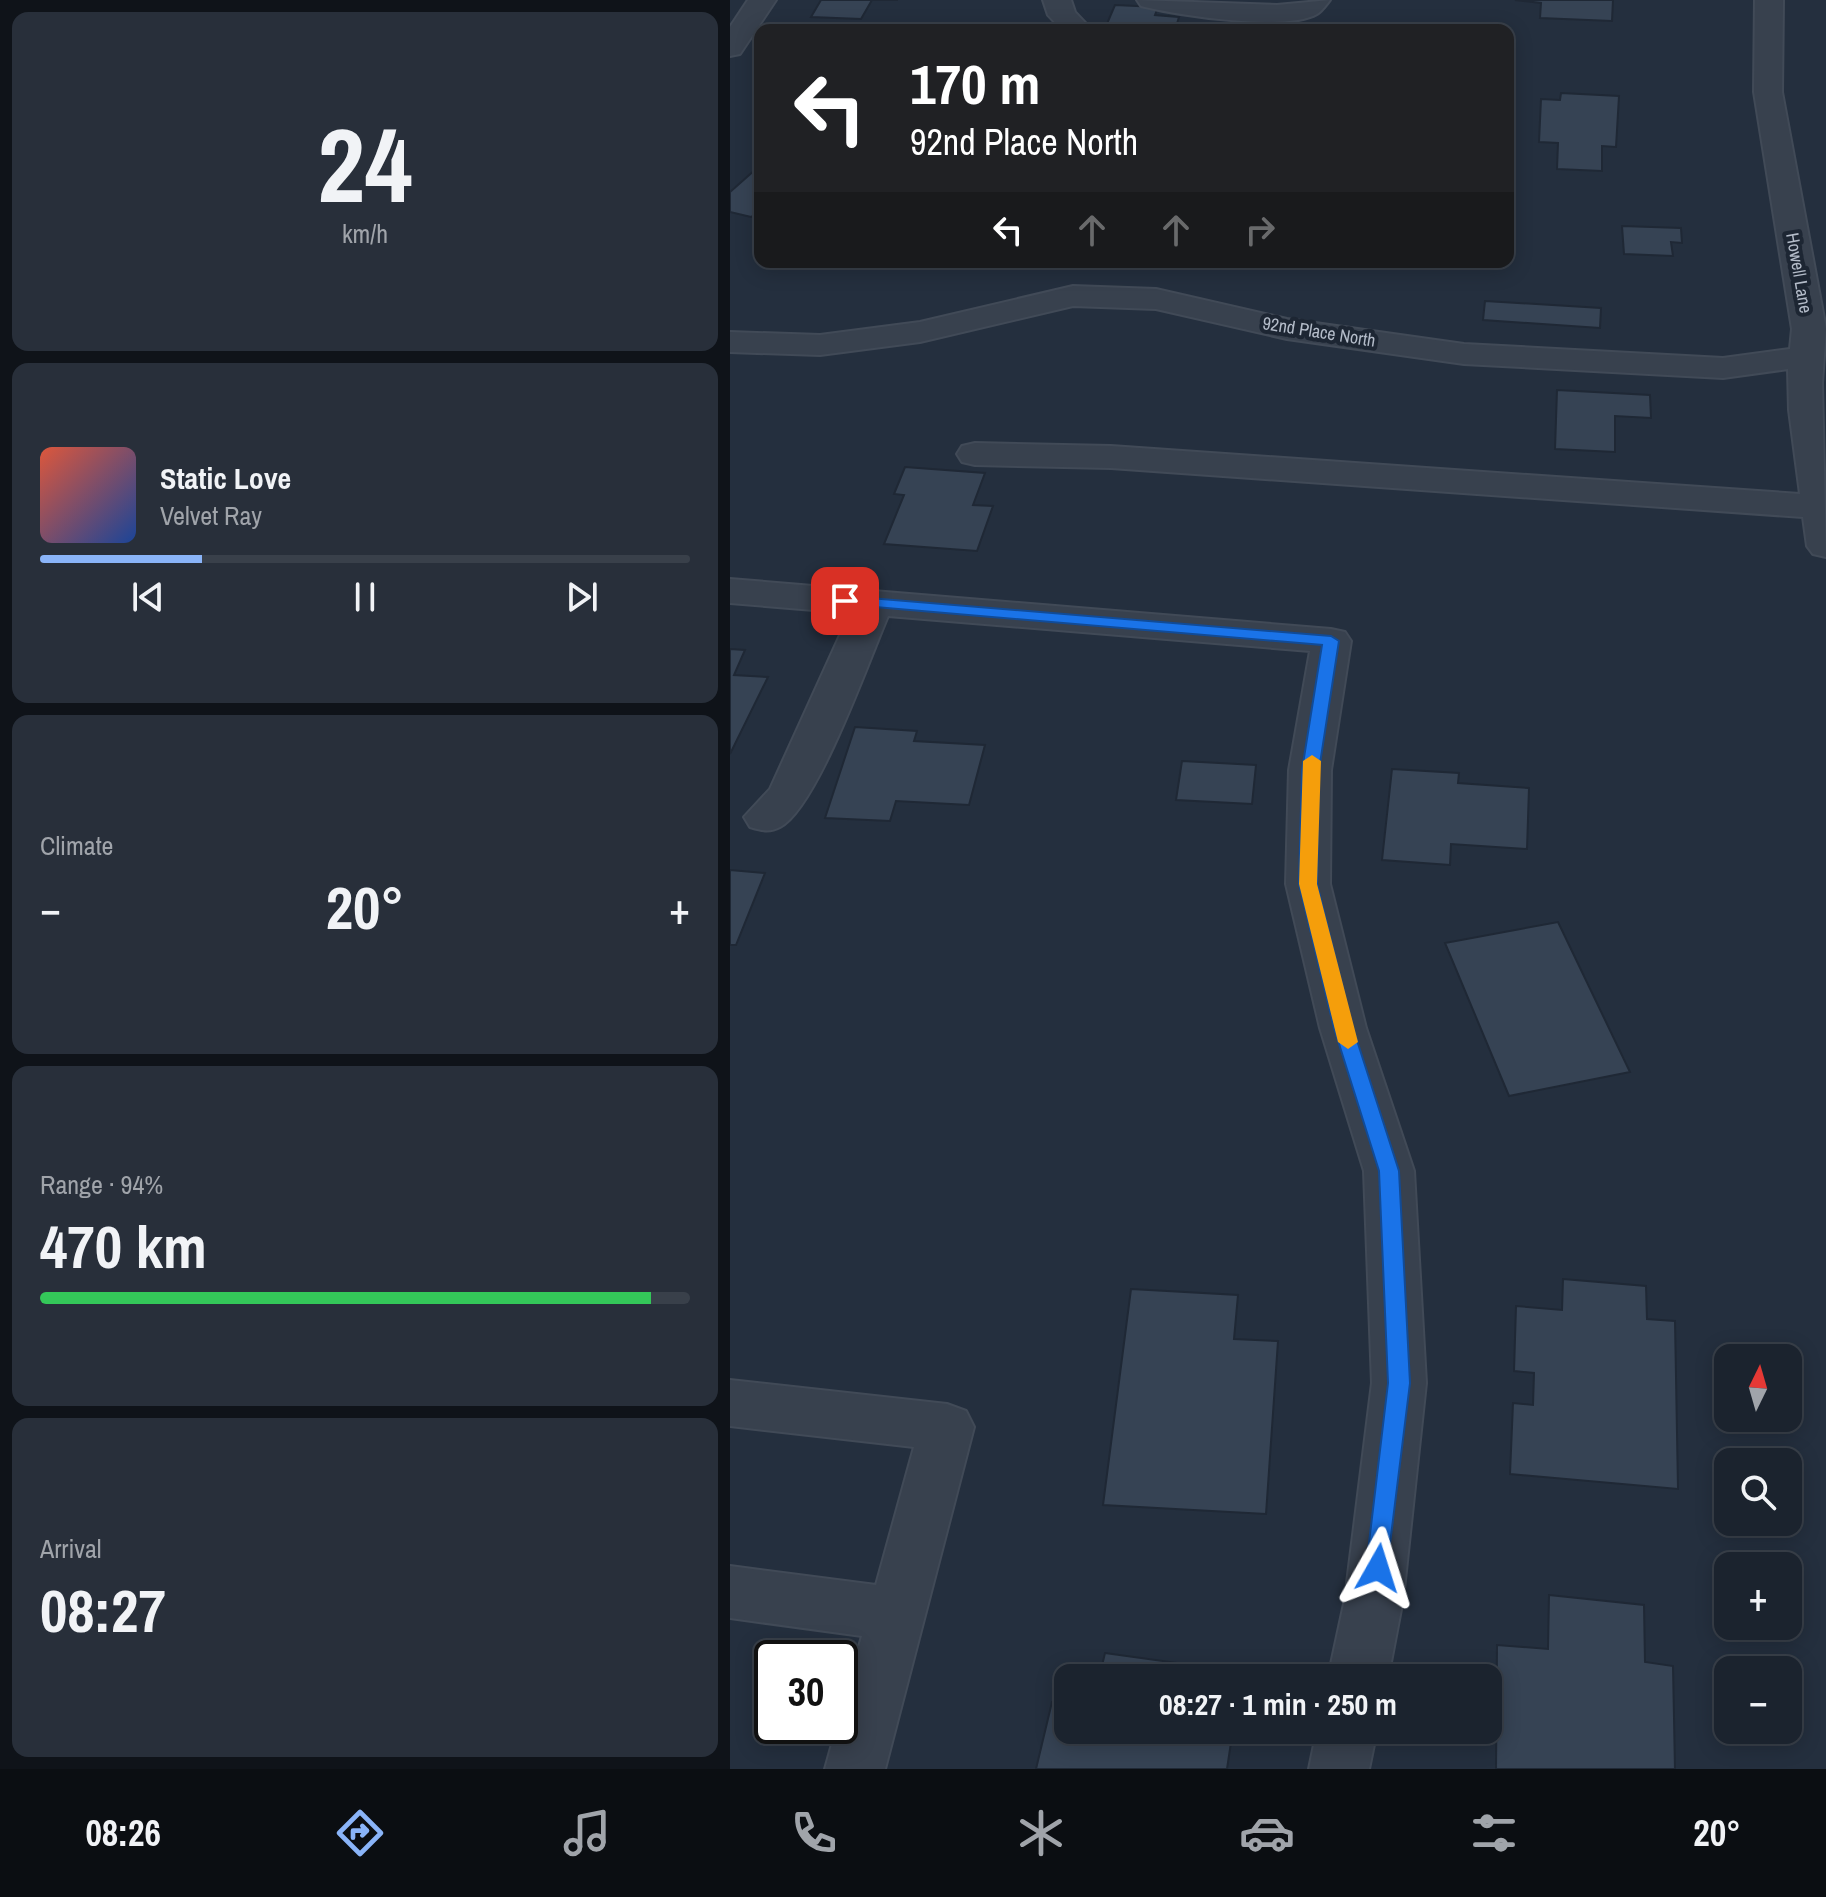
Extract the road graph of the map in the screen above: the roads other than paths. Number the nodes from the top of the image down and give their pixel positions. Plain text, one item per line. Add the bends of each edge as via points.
1 (762, 0) edge
2 (1057, 0) edge
3 (1151, 0) edge
4 (1316, 0) edge
5 (1769, 0) edge
6 (1214, 19) edge
7 (1072, 24) edge
8 (730, 48) edge
9 (730, 342) edge
10 (1804, 357) junction
11 (1723, 368) junction
12 (1805, 399) junction
13 (975, 454) dead end
14 (1821, 507) junction
15 (1826, 546) edge
16 (730, 591) edge
17 (874, 603) junction
18 (765, 817) dead end
19 (730, 1403) edge
20 (730, 1592) edge
21 (896, 1614) junction
22 (1361, 1664) edge
23 (1344, 1744) edge
24 (855, 1769) edge
25 (1339, 1769) edge

1 - 8 street
2 - 7 street
3 - 6 street
4 - 6 street via 1307,9 1286,13
5 - 10 street, Howell Lane via 1768,92 1809,329
9 - 11 street, 92nd Place North via 820,345 920,332 1073,296 1156,299 1287,329 1464,354
10 - 11 street, 92nd Place North
10 - 12 street, Howell Lane
11 - 12 street, 92nd Place North
12 - 14 street, Howell Lane
13 - 14 street via 1111,457
14 - 15 street, Howell Lane
16 - 17 street
17 - 18 street via 788,796
17 - 22 street via 1331,641 1310,770 1308,884 1343,1028 1389,1171 1399,1383 1374,1599
19 - 21 street via 947,1427
20 - 21 street
21 - 24 street
23 - 25 street

